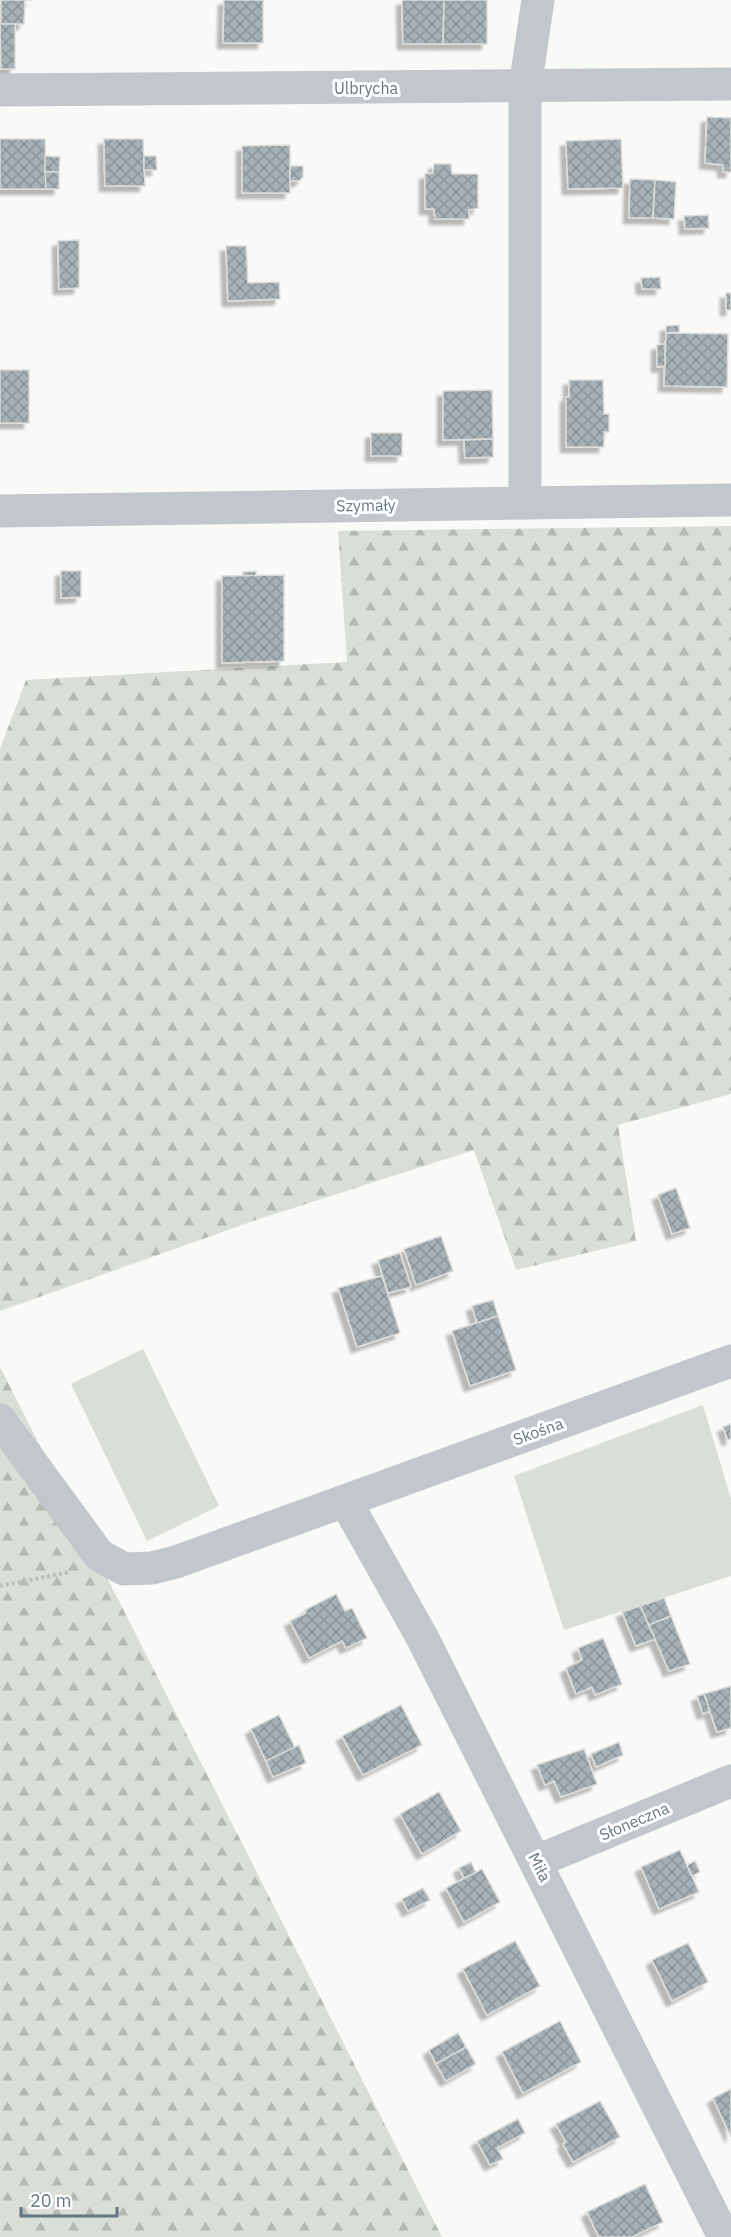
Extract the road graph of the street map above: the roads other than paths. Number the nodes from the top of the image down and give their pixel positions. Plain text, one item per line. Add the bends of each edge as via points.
1 (538, 0) edge
2 (731, 84) edge
3 (525, 87) junction
4 (0, 90) edge
5 (731, 500) edge
6 (525, 503) junction
7 (0, 511) edge
8 (731, 1361) edge
9 (0, 1420) edge
10 (346, 1502) junction
11 (731, 1781) edge
12 (537, 1861) junction
13 (724, 2237) edge

1 - 3 street
2 - 3 street, Ulbrycha
3 - 4 street, Ulbrycha
3 - 6 street
5 - 6 street, Szymały
6 - 7 street, Szymały
8 - 10 street, Skośna
9 - 10 street, Skośna via 99,1555 124,1569 168,1564
10 - 12 street, Miła via 422,1637
11 - 12 street, Słoneczna
12 - 13 street, Miła

